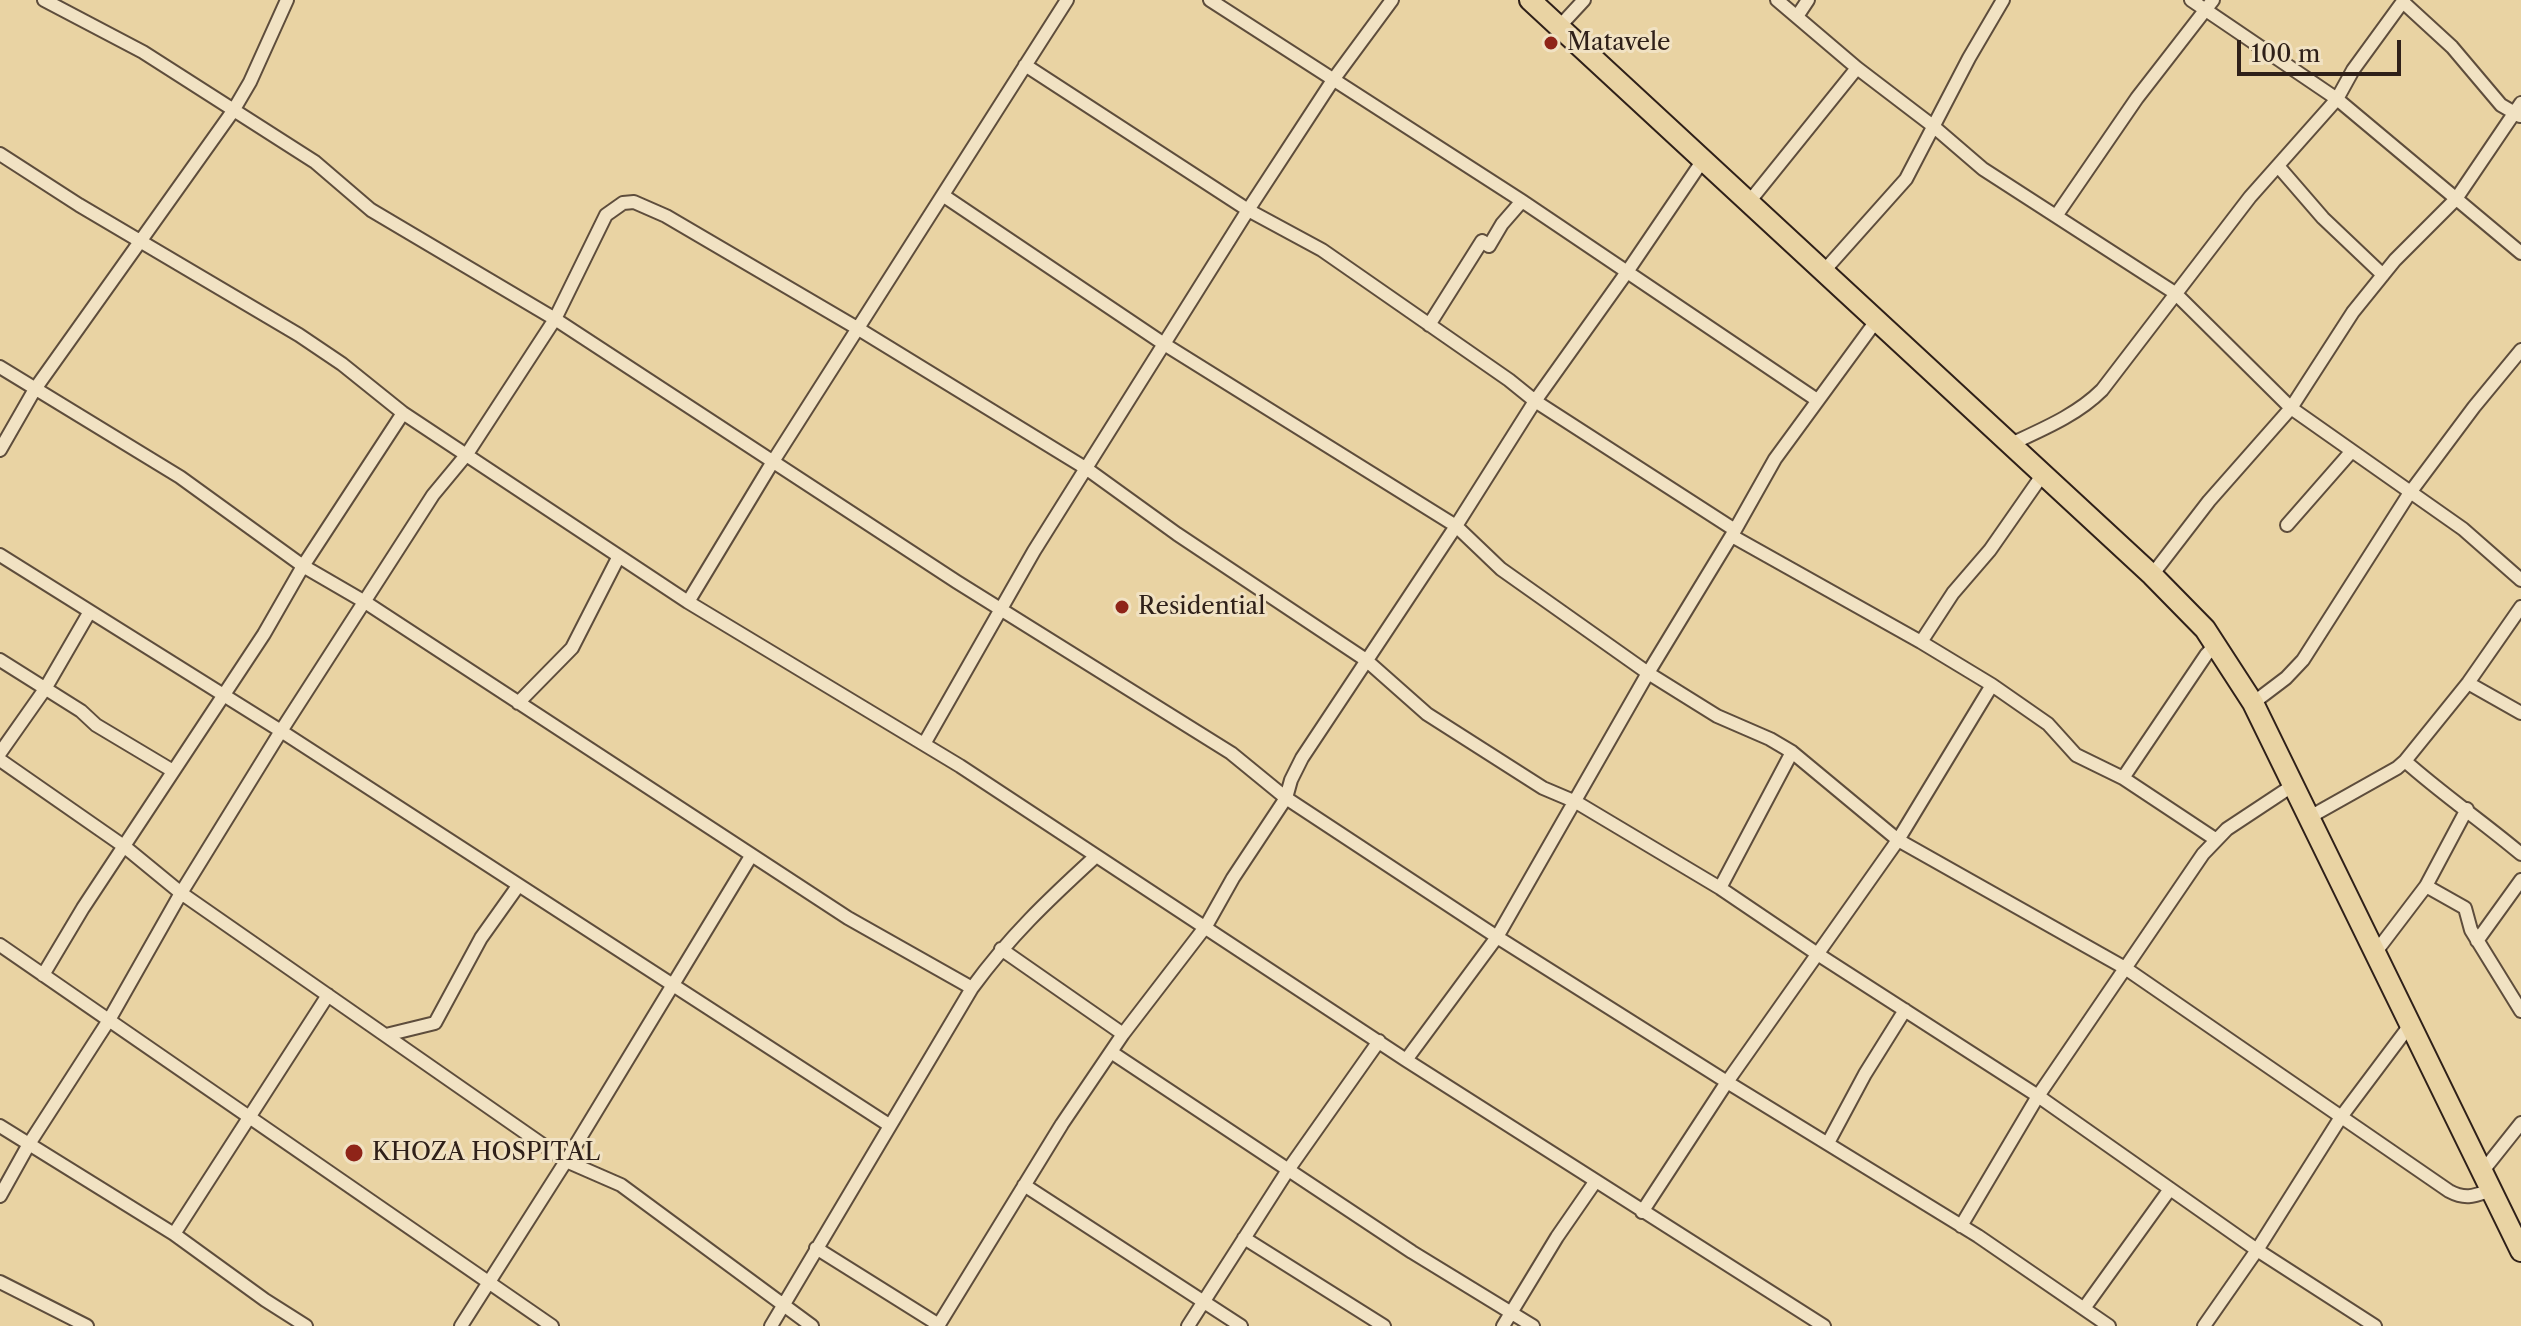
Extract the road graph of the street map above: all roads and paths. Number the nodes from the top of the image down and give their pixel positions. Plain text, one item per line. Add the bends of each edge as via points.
1 (44, 0) edge
2 (287, 0) edge
3 (1067, 0) edge
4 (1210, 0) edge
5 (1392, 0) edge
6 (1530, 0) edge
7 (1584, 0) edge
8 (1777, 0) edge
9 (1808, 0) edge
10 (2003, 0) edge
11 (2191, 0) edge
12 (2404, 1) edge
13 (2209, 6) edge
14 (1798, 15) junction
15 (1559, 27) junction
16 (1025, 65) junction
17 (1857, 68) junction
18 (1333, 80) junction
19 (2337, 99) junction
20 (233, 111) junction
21 (2519, 111) edge
22 (1933, 126) junction
23 (0, 154) edge
24 (1703, 160) junction
25 (2278, 166) junction
26 (944, 196) junction
27 (2456, 199) junction
28 (1522, 201) junction
29 (1749, 202) junction
30 (1248, 210) junction
31 (2056, 216) junction
32 (142, 242) junction
33 (2521, 253) edge
34 (1627, 272) junction
35 (1823, 272) junction
36 (2383, 275) junction
37 (2175, 293) junction
38 (555, 319) junction
39 (1876, 321) junction
40 (1429, 325) junction
41 (857, 328) junction
42 (1164, 344) junction
43 (2521, 350) edge
44 (0, 367) edge
45 (35, 389) junction
46 (1817, 400) junction
47 (1535, 401) junction
48 (2291, 408) junction
49 (403, 413) junction
50 (2011, 444) junction
51 (0, 450) edge
52 (2351, 452) junction
53 (467, 454) junction
54 (772, 463) junction
55 (1087, 469) junction
56 (2043, 474) junction
57 (2409, 494) junction
58 (2287, 525) dead end
59 (1456, 526) junction
60 (1733, 533) junction
61 (0, 555) edge
62 (624, 560) junction
63 (303, 566) junction
64 (2152, 575) junction
65 (2521, 580) edge
66 (365, 602) junction
67 (688, 602) junction
68 (2521, 607) edge
69 (1001, 610) junction
70 (89, 613) junction
71 (1921, 642) junction
72 (2216, 644) junction
73 (0, 660) edge
74 (1366, 660) junction
75 (1648, 673) junction
76 (2468, 683) junction
77 (1992, 685) junction
78 (45, 689) junction
79 (222, 695) junction
80 (518, 703) junction
81 (2253, 703) junction
82 (2521, 713) edge
83 (281, 731) junction
84 (924, 744) junction
85 (1792, 752) junction
86 (0, 753) edge
87 (0, 760) edge
88 (2405, 761) junction
89 (173, 771) junction
90 (2123, 778) junction
91 (2292, 786) junction
92 (1286, 798) junction
93 (1576, 802) junction
94 (2467, 809) junction
95 (2308, 818) junction
96 (2215, 839) junction
97 (1898, 840) junction
98 (125, 847) junction
99 (2521, 854) edge
100 (751, 856) junction
101 (1095, 857) junction
102 (2521, 880) edge
103 (518, 886) junction
104 (2426, 886) junction
105 (1720, 888) junction
106 (181, 893) junction
107 (1206, 926) junction
108 (1497, 937) junction
109 (2477, 941) junction
110 (0, 945) edge
111 (1001, 949) junction
112 (2375, 953) junction
113 (1819, 955) junction
114 (2125, 968) junction
115 (43, 975) junction
116 (673, 987) junction
117 (972, 988) junction
118 (328, 995) junction
119 (1905, 1010) junction
120 (2521, 1011) edge
121 (109, 1020) junction
122 (2410, 1025) junction
123 (1123, 1034) junction
124 (386, 1035) junction
125 (1379, 1041) junction
126 (1111, 1052) junction
127 (1406, 1060) junction
128 (1727, 1082) junction
129 (2038, 1096) junction
130 (250, 1116) junction
131 (2341, 1117) junction
132 (2521, 1123) edge
133 (889, 1125) junction
134 (0, 1126) edge
135 (1828, 1143) junction
136 (29, 1144) junction
137 (566, 1161) junction
138 (1288, 1170) junction
139 (2486, 1181) junction
140 (1595, 1182) junction
141 (1024, 1185) junction
142 (2170, 1189) junction
143 (0, 1196) edge
144 (1642, 1212) junction
145 (1961, 1226) junction
146 (174, 1234) junction
147 (1244, 1238) junction
148 (816, 1248) junction
149 (2257, 1250) junction
150 (2521, 1251) edge
151 (0, 1282) edge
152 (489, 1283) junction
153 (1203, 1302) junction
154 (784, 1306) junction
155 (2085, 1307) junction
156 (1513, 1312) junction
157 (942, 1325) edge
158 (87, 1326) edge
159 (306, 1326) edge
160 (461, 1326) edge
161 (552, 1326) edge
162 (771, 1326) edge
163 (812, 1326) edge
164 (1188, 1326) edge
165 (1241, 1326) edge
166 (1384, 1326) edge
167 (1503, 1326) edge
168 (1533, 1326) edge
169 (1824, 1326) edge
170 (2109, 1326) edge
171 (2204, 1326) edge
172 (2375, 1326) edge

1 - 20 street via 143,52
2 - 20 street
3 - 16 street
4 - 18 street
5 - 18 street
6 - 15 highway
7 - 15 street
8 - 14 street
9 - 14 street
10 - 22 street
11 - 13 street
12 - 19 street
12 - 21 street via 2501,105
13 - 19 street
13 - 31 street via 2137,98
14 - 17 street
15 - 24 highway
16 - 26 street
16 - 30 street
17 - 22 street
17 - 29 street
18 - 28 street
18 - 30 street
19 - 25 street
19 - 27 street
20 - 32 street
20 - 38 street via 315,162 371,210
21 - 27 street
22 - 31 street via 1983,169
22 - 35 street via 1906,179
23 - 32 street
24 - 29 highway
24 - 34 street
25 - 36 street
25 - 37 street
26 - 41 street
26 - 42 street
27 - 33 street
27 - 36 street
28 - 34 street
28 - 40 street via 1489,246 1482,241
29 - 35 highway
30 - 40 street via 1322,250
30 - 42 street
31 - 37 street
32 - 45 street
32 - 49 street via 331,356
34 - 46 street
34 - 47 street
35 - 39 highway
36 - 48 street
37 - 48 street
37 - 50 street via 2092,400
38 - 41 street via 606,215 634,202
38 - 53 street
38 - 54 street
39 - 46 street
39 - 50 highway
40 - 47 street
41 - 54 street
41 - 55 street
42 - 55 street
42 - 59 street
43 - 57 street
44 - 45 street
45 - 51 street
45 - 63 street via 180,477
46 - 60 street via 1775,459
47 - 59 street
47 - 60 street
48 - 52 street
48 - 64 street
49 - 53 street
49 - 63 street
50 - 56 highway
52 - 57 street
52 - 58 street
53 - 62 street
53 - 66 street via 433,495
54 - 67 street
54 - 69 street
55 - 69 street
55 - 74 street
56 - 64 highway
56 - 71 street
57 - 65 street via 2463,529
57 - 81 street via 2303,660
59 - 74 street
59 - 75 street via 1501,569
60 - 71 street
60 - 75 street
61 - 70 street
62 - 67 street
62 - 80 street via 611,571 572,648
63 - 66 street
63 - 79 street
64 - 72 highway
66 - 80 street
66 - 83 street
67 - 84 street
68 - 76 street
69 - 84 street
69 - 92 street via 1231,753
70 - 78 street
70 - 79 street
71 - 77 street
72 - 81 highway
72 - 90 street
73 - 78 street
74 - 92 street via 1302,758
74 - 93 street via 1427,714 1543,788
75 - 85 street via 1717,716
75 - 93 street
76 - 82 street
76 - 88 street
77 - 90 street via 2048,724 2076,755
77 - 97 street
78 - 86 street
78 - 89 street
79 - 83 street
79 - 89 street
80 - 100 street
81 - 91 highway
83 - 103 street
83 - 106 street
84 - 101 street
85 - 97 street
85 - 105 street
87 - 98 street
88 - 94 street
88 - 95 street
89 - 98 street
90 - 96 street
91 - 95 highway
91 - 96 street
92 - 107 street
92 - 108 street
93 - 105 street
93 - 108 street
94 - 99 street
94 - 104 street
95 - 112 highway
96 - 114 street
97 - 113 street
97 - 114 street
98 - 106 street
98 - 115 street
100 - 116 street
100 - 117 street
101 - 107 street
101 - 111 street
102 - 109 street
103 - 116 street
103 - 124 street via 481,938 435,1023
104 - 109 street via 2465,908
104 - 112 street
105 - 113 street
106 - 118 street
106 - 121 street
107 - 123 street
107 - 125 street
108 - 127 street
108 - 128 street
109 - 120 street
110 - 115 street
111 - 117 street
111 - 123 street
112 - 122 highway
113 - 119 street
113 - 128 street
114 - 129 street
114 - 131 street
115 - 121 street
116 - 133 street
116 - 137 street
117 - 133 street
118 - 124 street
118 - 130 street
119 - 129 street
119 - 135 street
121 - 130 street
121 - 136 street
122 - 131 street
122 - 139 highway
123 - 126 street
124 - 137 street
125 - 127 street
125 - 138 street
126 - 138 street
126 - 141 street
127 - 140 street
128 - 135 street
128 - 144 street
129 - 142 street
129 - 145 street
130 - 146 street
130 - 152 street
131 - 139 street via 2462,1198 2469,1198
131 - 149 street
132 - 139 street
133 - 148 street
134 - 136 street
135 - 145 street
136 - 143 street
136 - 146 street
137 - 152 street
137 - 154 street via 621,1185
138 - 147 street
138 - 156 street
139 - 150 highway
140 - 144 street
140 - 156 street
141 - 153 street
141 - 157 street
142 - 149 street
142 - 155 street
144 - 169 street
145 - 155 street
146 - 159 street
147 - 153 street
147 - 166 street
148 - 154 street
148 - 157 street
149 - 171 street
149 - 172 street
151 - 158 street
152 - 160 street
152 - 161 street
153 - 164 street
153 - 165 street
154 - 162 street
154 - 163 street
155 - 170 street
156 - 167 street
156 - 168 street

